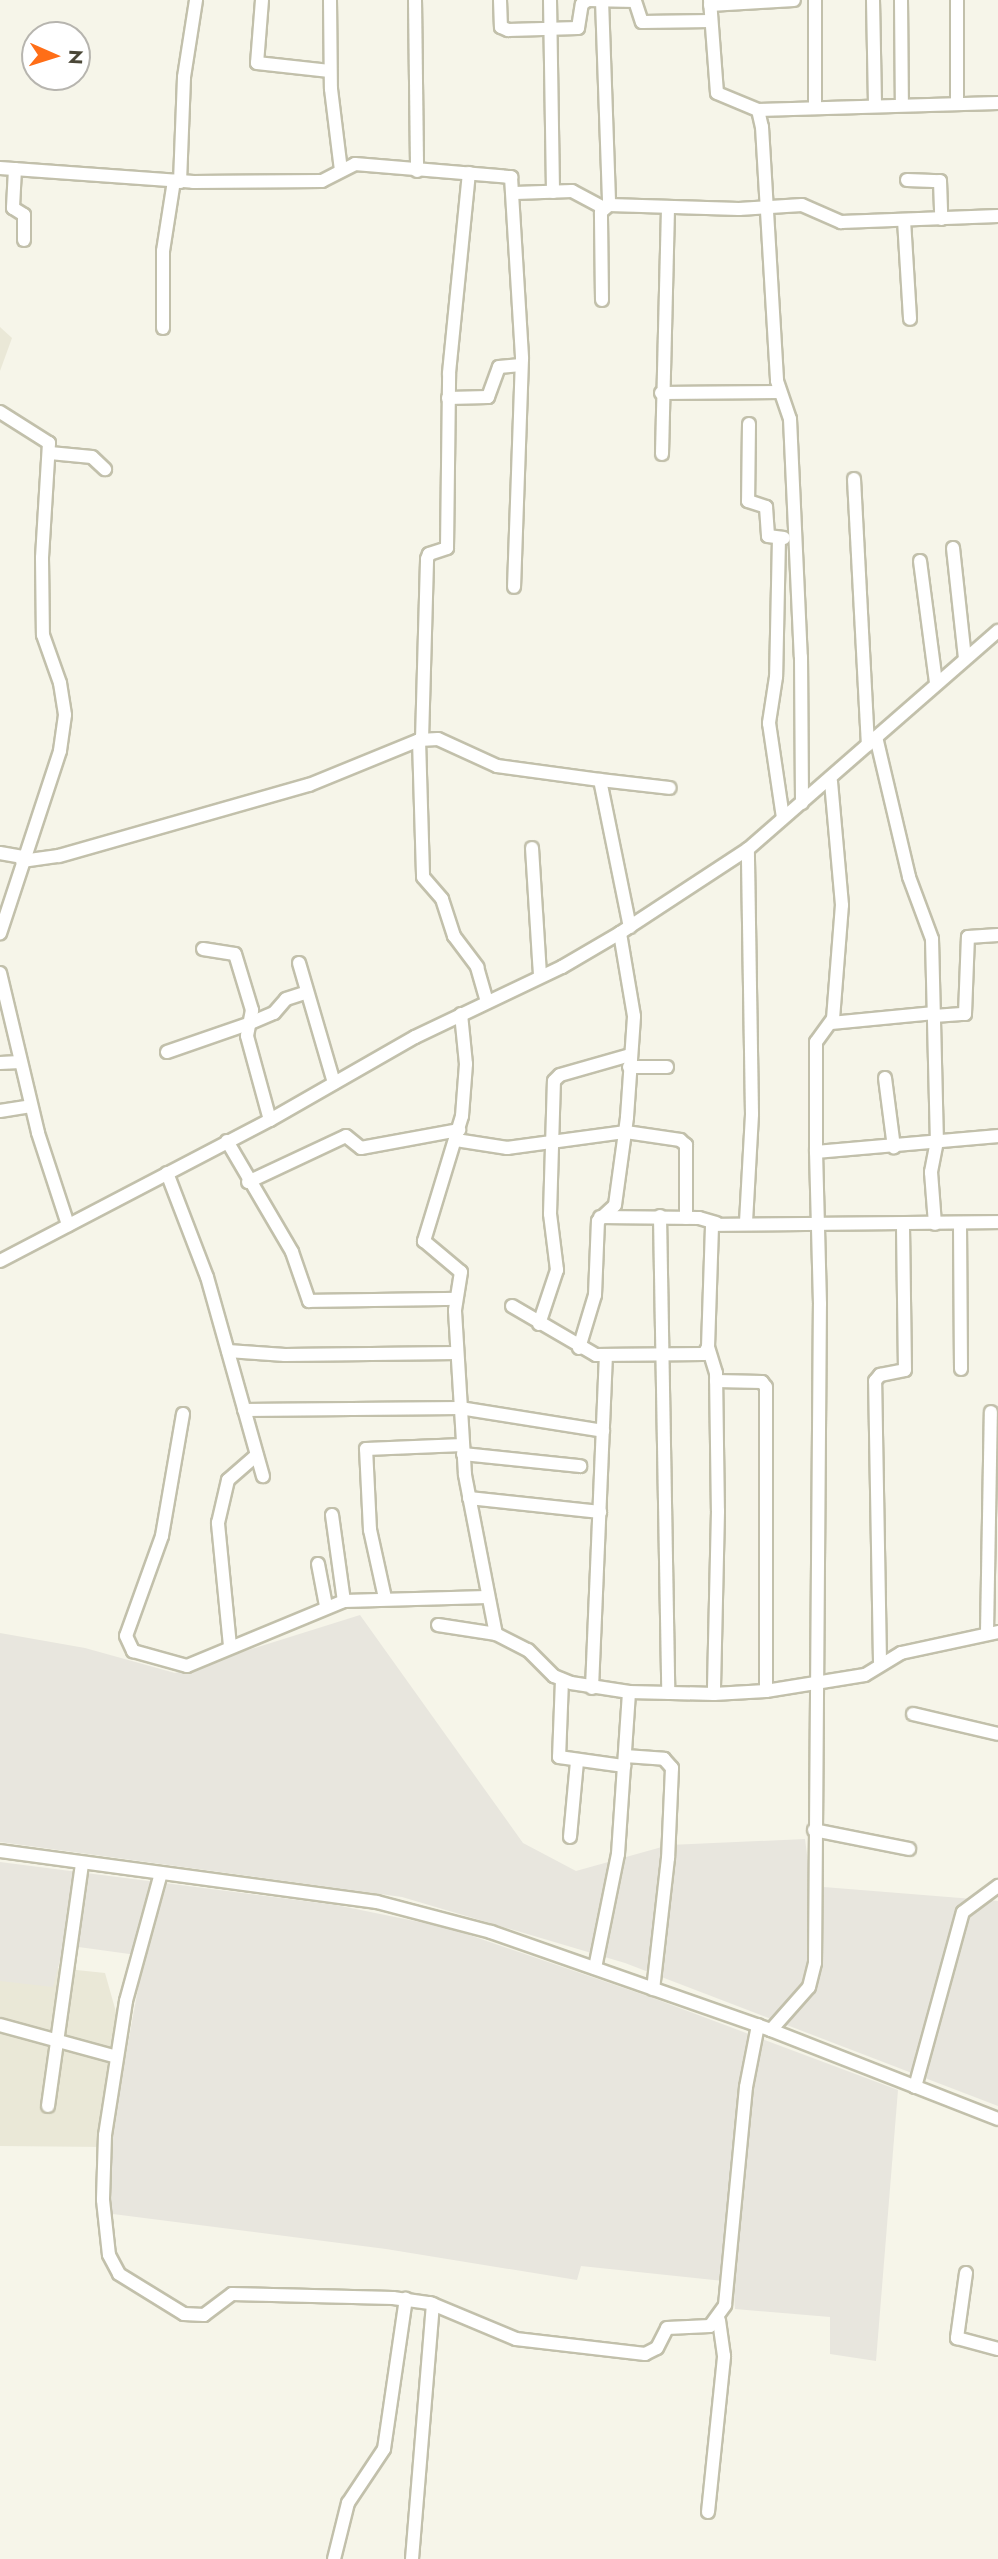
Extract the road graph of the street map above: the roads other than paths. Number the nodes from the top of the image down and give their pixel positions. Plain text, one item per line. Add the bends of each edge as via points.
1 (196, 0) edge
2 (262, 0) edge
3 (330, 0) edge
4 (415, 0) edge
5 (500, 0) edge
6 (550, 0) edge
7 (602, 0) edge
8 (794, 0) edge
9 (815, 0) edge
10 (873, 0) edge
11 (901, 0) edge
12 (957, 0) edge
13 (710, 2) edge
14 (711, 21) junction
15 (548, 30) junction
16 (330, 72) junction
17 (998, 103) edge
18 (957, 104) junction
19 (815, 105) junction
20 (875, 105) junction
21 (902, 105) junction
22 (758, 110) junction
23 (0, 168) edge
24 (15, 169) junction
25 (341, 170) junction
26 (417, 171) junction
27 (469, 173) junction
28 (907, 180) dead end
29 (177, 181) junction
30 (553, 191) junction
31 (515, 193) junction
32 (605, 206) junction
33 (668, 208) junction
34 (769, 208) junction
35 (998, 216) edge
36 (941, 219) junction
37 (904, 220) junction
38 (24, 240) dead end
39 (602, 300) dead end
40 (910, 319) dead end
41 (163, 328) dead end
42 (521, 365) junction
43 (780, 392) junction
44 (661, 393) junction
45 (448, 398) junction
46 (0, 412) edge
47 (749, 424) dead end
48 (50, 453) junction
49 (662, 454) dead end
50 (105, 469) dead end
51 (854, 480) dead end
52 (779, 538) junction
53 (795, 538) junction
54 (953, 548) dead end
55 (920, 561) dead end
56 (514, 587) dead end
57 (998, 631) edge
58 (965, 658) junction
59 (936, 682) junction
60 (421, 740) junction
61 (872, 741) junction
62 (600, 780) junction
63 (831, 781) junction
64 (670, 788) dead end
65 (802, 803) junction
66 (783, 818) junction
67 (532, 848) dead end
68 (748, 849) junction
69 (0, 853) edge
70 (23, 859) junction
71 (625, 930) junction
72 (0, 933) edge
73 (998, 935) edge
74 (204, 949) dead end
75 (299, 963) dead end
76 (0, 973) edge
77 (540, 976) junction
78 (307, 992) junction
79 (487, 1002) junction
80 (4, 1014) edge
81 (461, 1014) junction
82 (934, 1015) junction
83 (832, 1023) junction
84 (248, 1024) junction
85 (167, 1052) dead end
86 (630, 1061) junction
87 (20, 1062) junction
88 (0, 1063) edge
89 (667, 1066) dead end
90 (885, 1078) dead end
91 (334, 1083) junction
92 (31, 1107) junction
93 (0, 1111) edge
94 (270, 1120) junction
95 (625, 1132) junction
96 (457, 1135) junction
97 (998, 1136) edge
98 (937, 1140) junction
99 (227, 1141) junction
100 (552, 1144) junction
101 (894, 1147) junction
102 (816, 1152) junction
103 (167, 1173) junction
104 (248, 1182) junction
105 (660, 1216) junction
106 (600, 1217) junction
107 (686, 1218) junction
108 (746, 1222) junction
109 (998, 1222) edge
110 (716, 1223) junction
111 (820, 1223) junction
112 (903, 1224) junction
113 (935, 1224) junction
114 (68, 1225) junction
115 (960, 1225) junction
116 (0, 1261) edge
117 (456, 1299) junction
118 (512, 1306) dead end
119 (539, 1324) junction
120 (579, 1348) junction
121 (708, 1348) junction
122 (228, 1351) junction
123 (457, 1353) junction
124 (663, 1355) junction
125 (606, 1357) junction
126 (961, 1369) dead end
127 (716, 1381) junction
128 (460, 1408) junction
129 (244, 1410) junction
130 (991, 1412) dead end
131 (183, 1414) dead end
132 (603, 1431) junction
133 (463, 1449) junction
134 (257, 1455) junction
135 (580, 1466) dead end
136 (263, 1476) dead end
137 (469, 1498) junction
138 (600, 1512) junction
139 (332, 1515) dead end
140 (318, 1564) dead end
141 (487, 1597) junction
142 (385, 1598) junction
143 (344, 1601) junction
144 (326, 1606) junction
145 (438, 1625) dead end
146 (992, 1632) edge
147 (496, 1634) junction
148 (230, 1646) junction
149 (880, 1662) junction
150 (562, 1680) junction
151 (816, 1684) junction
152 (592, 1688) junction
153 (766, 1691) junction
154 (629, 1692) junction
155 (668, 1693) junction
156 (713, 1694) junction
157 (913, 1714) dead end
158 (998, 1734) edge
159 (576, 1761) junction
160 (624, 1761) junction
161 (814, 1830) junction
162 (570, 1837) dead end
163 (909, 1849) dead end
164 (0, 1851) edge
165 (82, 1863) junction
166 (161, 1873) junction
167 (998, 1886) edge
168 (595, 1968) junction
169 (653, 1989) junction
170 (0, 2025) edge
171 (758, 2025) junction
172 (771, 2030) junction
173 (57, 2040) junction
174 (117, 2057) junction
175 (915, 2087) junction
176 (48, 2106) dead end
177 (998, 2119) edge
178 (966, 2273) dead end
179 (407, 2299) junction
180 (433, 2304) junction
181 (719, 2320) junction
182 (998, 2350) edge
183 (708, 2512) dead end
184 (334, 2559) edge
185 (412, 2559) edge

1 - 29 street via 184,76
2 - 16 street via 257,64
3 - 16 street
4 - 26 street
5 - 15 street via 502,29
6 - 15 street
7 - 14 street via 637,2 642,22
7 - 15 street via 583,2 580,27
7 - 32 street
8 - 13 street
9 - 19 street
10 - 20 street
11 - 21 street
12 - 18 street
13 - 14 street
14 - 22 street via 717,93
15 - 30 street
16 - 25 street
17 - 18 street
18 - 21 street
19 - 20 street
19 - 22 street
20 - 21 street
22 - 34 street
23 - 24 street
24 - 29 street
24 - 38 street via 13,208 24,215
25 - 26 street via 355,164
25 - 29 street via 323,181 306,183
26 - 27 street
27 - 31 street via 508,175
27 - 45 street
28 - 36 street via 940,180
29 - 41 street via 163,251
30 - 31 street
30 - 32 street via 576,192
31 - 42 street
32 - 33 street
32 - 39 street
33 - 34 street
33 - 44 street
34 - 37 street via 802,205 841,222
34 - 43 street
35 - 36 street
36 - 37 street
37 - 40 street
42 - 45 street via 499,367 488,397
42 - 56 street
43 - 44 street
43 - 53 street via 790,419
44 - 49 street
45 - 60 street via 447,548 427,559
46 - 48 street via 44,436
47 - 52 street via 748,501 766,507 768,536
48 - 50 street via 92,457
48 - 70 street via 41,558 43,635 63,692 64,732
51 - 61 street
52 - 53 street
52 - 66 street via 776,677 769,723
53 - 65 street
54 - 58 street
55 - 59 street
57 - 58 street
58 - 59 street
59 - 61 street
60 - 62 street via 447,742 497,766
60 - 70 street via 309,785 59,856
60 - 79 street via 423,877 442,900 454,936 477,967
61 - 63 street
61 - 82 street via 909,877 932,939
62 - 64 street
62 - 71 street
63 - 65 street
63 - 83 street via 842,905
65 - 66 street
66 - 68 street
67 - 77 street
68 - 71 street
68 - 108 street via 752,1114
69 - 70 street
70 - 72 street
71 - 77 street
71 - 86 street via 634,1016
73 - 82 street via 968,937 965,1014
74 - 84 street via 235,954 252,1010
75 - 78 street
76 - 80 street
77 - 79 street
78 - 84 street via 286,999 274,1013
78 - 91 street
79 - 81 street
80 - 87 street
81 - 91 street
81 - 96 street via 466,1064
82 - 83 street
82 - 98 street
83 - 102 street via 819,1032 816,1042
84 - 85 street
84 - 94 street
86 - 89 street
86 - 95 street
86 - 100 street via 556,1077
87 - 88 street
87 - 92 street
90 - 101 street
91 - 94 street
92 - 93 street
92 - 114 street
94 - 99 street
95 - 100 street
95 - 106 street via 615,1205
95 - 107 street via 684,1142
96 - 100 street via 507,1149
96 - 104 street via 361,1149 346,1136
96 - 117 street via 424,1241 460,1268
97 - 98 street
98 - 101 street
98 - 113 street via 931,1172
99 - 103 street
99 - 104 street
100 - 119 street via 550,1214 557,1270
101 - 102 street
102 - 111 street
103 - 114 street
103 - 122 street
104 - 117 street via 292,1252 309,1301
105 - 106 street
105 - 107 street
105 - 124 street
106 - 120 street via 595,1295
107 - 110 street
108 - 110 street
108 - 111 street
109 - 115 street
110 - 121 street via 708,1236
111 - 112 street
111 - 151 street
112 - 113 street
112 - 149 street via 905,1370 880,1375 876,1381
113 - 115 street
114 - 116 street
115 - 126 street
117 - 123 street
118 - 119 street
119 - 120 street
120 - 125 street
121 - 124 street via 704,1354
121 - 127 street
122 - 123 street via 285,1355
122 - 129 street
123 - 128 street
124 - 125 street
124 - 155 street
125 - 132 street
127 - 153 street via 762,1382 766,1387
127 - 156 street via 719,1587
128 - 129 street
128 - 132 street
128 - 133 street
129 - 134 street
130 - 146 street
131 - 148 street via 162,1536 126,1644 153,1659 187,1665
132 - 138 street
133 - 135 street
133 - 137 street
133 - 142 street via 366,1449 370,1530
134 - 136 street
134 - 148 street via 228,1480 218,1523
137 - 138 street
137 - 141 street
138 - 152 street
139 - 143 street
140 - 144 street
141 - 142 street
141 - 147 street
142 - 143 street
143 - 144 street
144 - 148 street
145 - 147 street
146 - 149 street
147 - 150 street via 528,1650
149 - 151 street via 865,1675
150 - 152 street
150 - 159 street via 559,1757
151 - 153 street
151 - 161 street
152 - 154 street
153 - 156 street
154 - 155 street
154 - 160 street
155 - 156 street
157 - 158 street
159 - 160 street
159 - 162 street
160 - 168 street via 618,1854
160 - 169 street via 664,1759 672,1768 668,1858
161 - 163 street
161 - 172 street via 814,1972 809,1987
164 - 165 street
165 - 166 street
165 - 173 street
166 - 168 street via 377,1902 491,1932
166 - 174 street via 126,2001
167 - 175 street via 962,1912
168 - 169 street
169 - 171 street
170 - 173 street
171 - 172 street
171 - 181 street via 746,2087 725,2305
172 - 175 street
173 - 174 street
173 - 176 street
174 - 179 street via 102,2176 109,2255 119,2274 184,2314 196,2316 232,2294
175 - 177 street
178 - 182 street via 957,2338
179 - 180 street
179 - 184 street via 383,2449 348,2503
180 - 181 street via 516,2339 625,2353 653,2353 667,2328 710,2326
180 - 185 street
181 - 183 street via 724,2356

